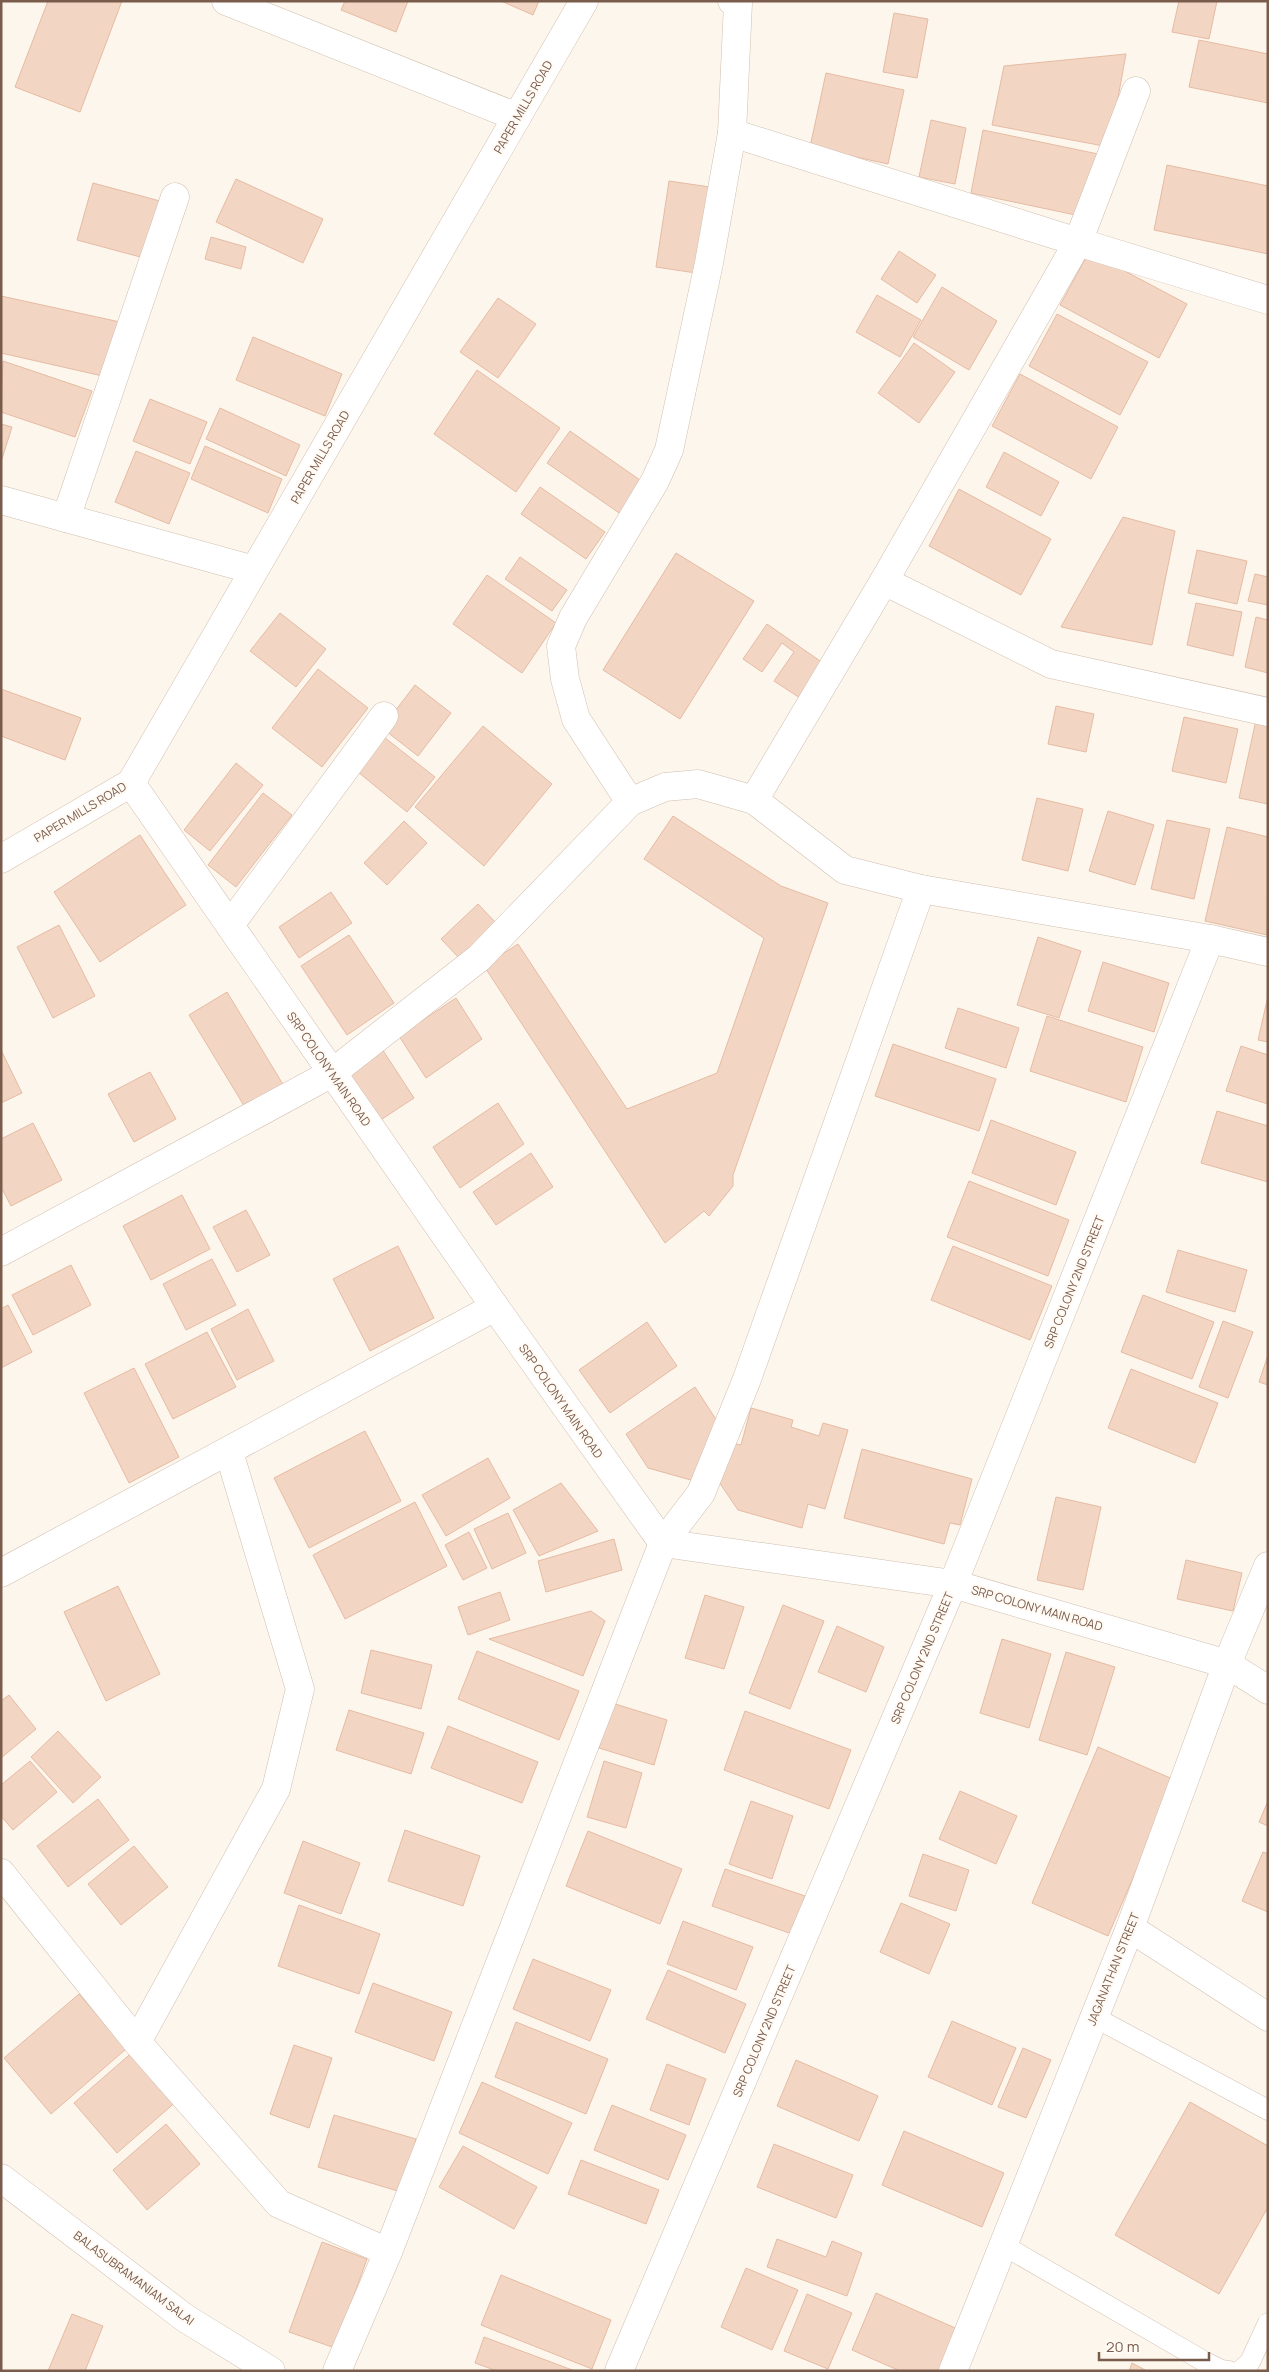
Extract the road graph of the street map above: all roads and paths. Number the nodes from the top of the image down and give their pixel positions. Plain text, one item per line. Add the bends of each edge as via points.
1 (226, 1) edge
2 (584, 1) edge
3 (732, 1) edge
4 (1136, 91) dead end
5 (517, 117) junction
6 (732, 133) junction
7 (175, 197) dead end
8 (1078, 242) junction
9 (1268, 300) edge
10 (1, 500) edge
11 (66, 518) junction
12 (254, 570) junction
13 (884, 581) junction
14 (1268, 712) edge
15 (384, 716) dead end
16 (131, 783) junction
17 (754, 800) junction
18 (630, 802) junction
19 (1, 859) edge
20 (921, 889) junction
21 (230, 925) junction
22 (1210, 939) junction
23 (1268, 952) edge
24 (332, 1073) junction
25 (1, 1252) edge
26 (495, 1307) junction
27 (229, 1452) junction
28 (662, 1543) junction
29 (1268, 1566) edge
30 (1, 1573) edge
31 (954, 1584) junction
32 (1227, 1664) junction
33 (1268, 1690) edge
34 (1, 1874) edge
35 (1130, 1928) junction
36 (1094, 2017) junction
37 (1268, 2017) edge
38 (137, 2042) junction
39 (1268, 2110) edge
40 (1, 2178) edge
41 (1003, 2245) junction
42 (388, 2252) junction
43 (1268, 2323) edge
44 (271, 2371) edge
45 (337, 2371) edge
46 (619, 2371) edge
47 (953, 2371) edge
48 (1229, 2371) edge
49 (1240, 2371) edge

1 - 5 street
2 - 5 street, PAPER MILLS ROAD
3 - 6 street via 738,4
4 - 8 street
5 - 12 street, PAPER MILLS ROAD
6 - 8 street
6 - 18 street via 709,263 669,450 655,481 573,618 560,646 576,719
7 - 11 street
8 - 9 street
8 - 13 street
10 - 11 street
11 - 12 street
12 - 16 street, PAPER MILLS ROAD
13 - 14 street via 1051,664
13 - 17 street
15 - 21 street
16 - 19 street, PAPER MILLS ROAD
16 - 21 street, SRP COLONY MAIN ROAD
17 - 18 street via 698,784 665,787
17 - 20 street via 846,870
18 - 24 street via 478,958
20 - 22 street
20 - 28 street via 747,1379 700,1493
21 - 24 street, SRP COLONY MAIN ROAD
22 - 23 street
22 - 31 street, SRP COLONY 2ND STREET
24 - 25 street
24 - 26 street, SRP COLONY MAIN ROAD
26 - 27 street
26 - 28 street, SRP COLONY MAIN ROAD
27 - 30 street
27 - 38 street via 300,1689 276,1788
28 - 31 street, SRP COLONY MAIN ROAD
28 - 42 street
29 - 32 street, JAGANATHAN STREET
31 - 32 street, SRP COLONY MAIN ROAD
31 - 46 street, SRP COLONY 2ND STREET
32 - 33 street, SRP COLONY MAIN ROAD
32 - 35 street, JAGANATHAN STREET
34 - 38 street
35 - 36 street, JAGANATHAN STREET
35 - 37 street
36 - 39 lane
36 - 41 street, JAGANATHAN STREET
38 - 42 street via 279,2204
40 - 44 street, BALASUBRAMANIAM SALAI via 185,2318
41 - 47 street, JAGANATHAN STREET
41 - 48 lane via 1207,2363
42 - 45 street
43 - 49 lane via 1250,2362

